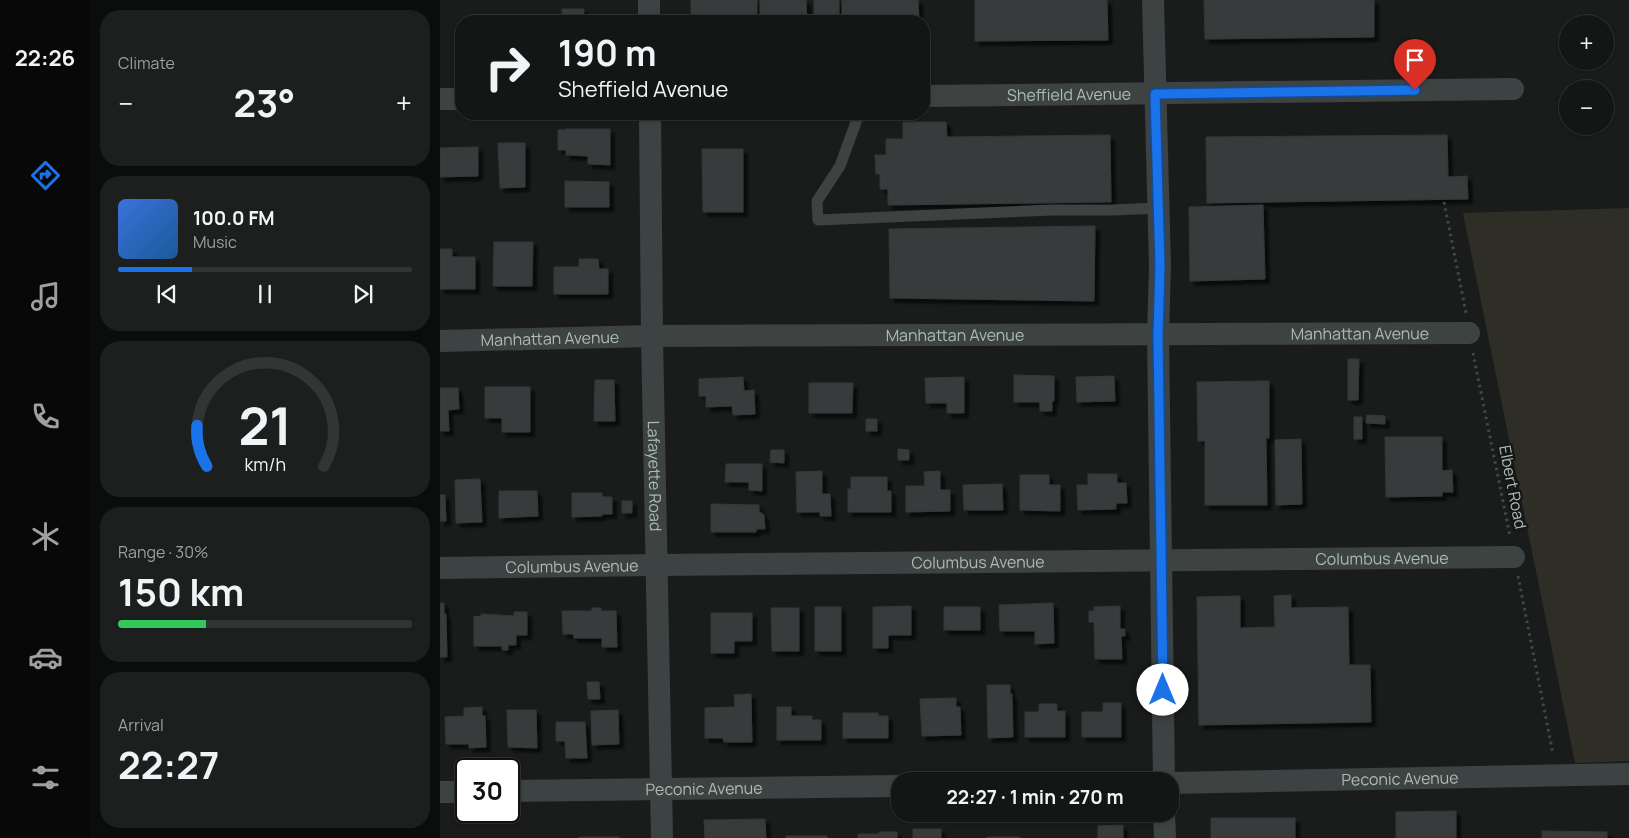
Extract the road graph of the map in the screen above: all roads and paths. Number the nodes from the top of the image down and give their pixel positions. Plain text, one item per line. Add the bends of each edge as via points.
1 (649, 0) edge
2 (1153, 0) edge
3 (649, 15) edge
4 (1513, 89) dead end
5 (1155, 94) junction
6 (930, 96) edge
7 (455, 98) edge
8 (440, 99) edge
9 (650, 120) edge
10 (857, 120) edge
11 (1444, 202) dead end
12 (1158, 208) junction
13 (1469, 333) junction
14 (1158, 335) junction
15 (652, 336) junction
16 (440, 341) edge
17 (1514, 557) junction
18 (1162, 561) junction
19 (656, 565) junction
20 (440, 568) edge
21 (1164, 772) edge
22 (1629, 774) edge
23 (1558, 777) junction
24 (1179, 783) edge
25 (891, 786) edge
26 (661, 788) junction
27 (520, 791) edge
28 (440, 792) edge
29 (455, 792) edge
30 (1164, 822) edge
31 (662, 838) edge
32 (1165, 838) edge

1 - 3 street
2 - 5 street
4 - 5 street, Sheffield Avenue
5 - 6 street, Sheffield Avenue
5 - 12 street
7 - 8 street
9 - 15 street, Lafayette Road
10 - 12 lane via 840,166 817,201 818,220
11 - 13 path, Elbert Road
12 - 14 street
13 - 14 street, Manhattan Avenue
13 - 17 path, Elbert Road
14 - 15 street, Manhattan Avenue
14 - 18 street
15 - 16 street, Manhattan Avenue
15 - 19 street, Lafayette Road
17 - 18 street, Columbus Avenue
17 - 23 path, Elbert Road
18 - 19 street, Columbus Avenue
18 - 21 street
19 - 20 street, Columbus Avenue
19 - 26 street, Lafayette Road
22 - 23 street, Peconic Avenue
23 - 24 street, Peconic Avenue
25 - 26 street, Peconic Avenue
26 - 27 street, Peconic Avenue
26 - 31 street, Lafayette Road
28 - 29 street
30 - 32 street

